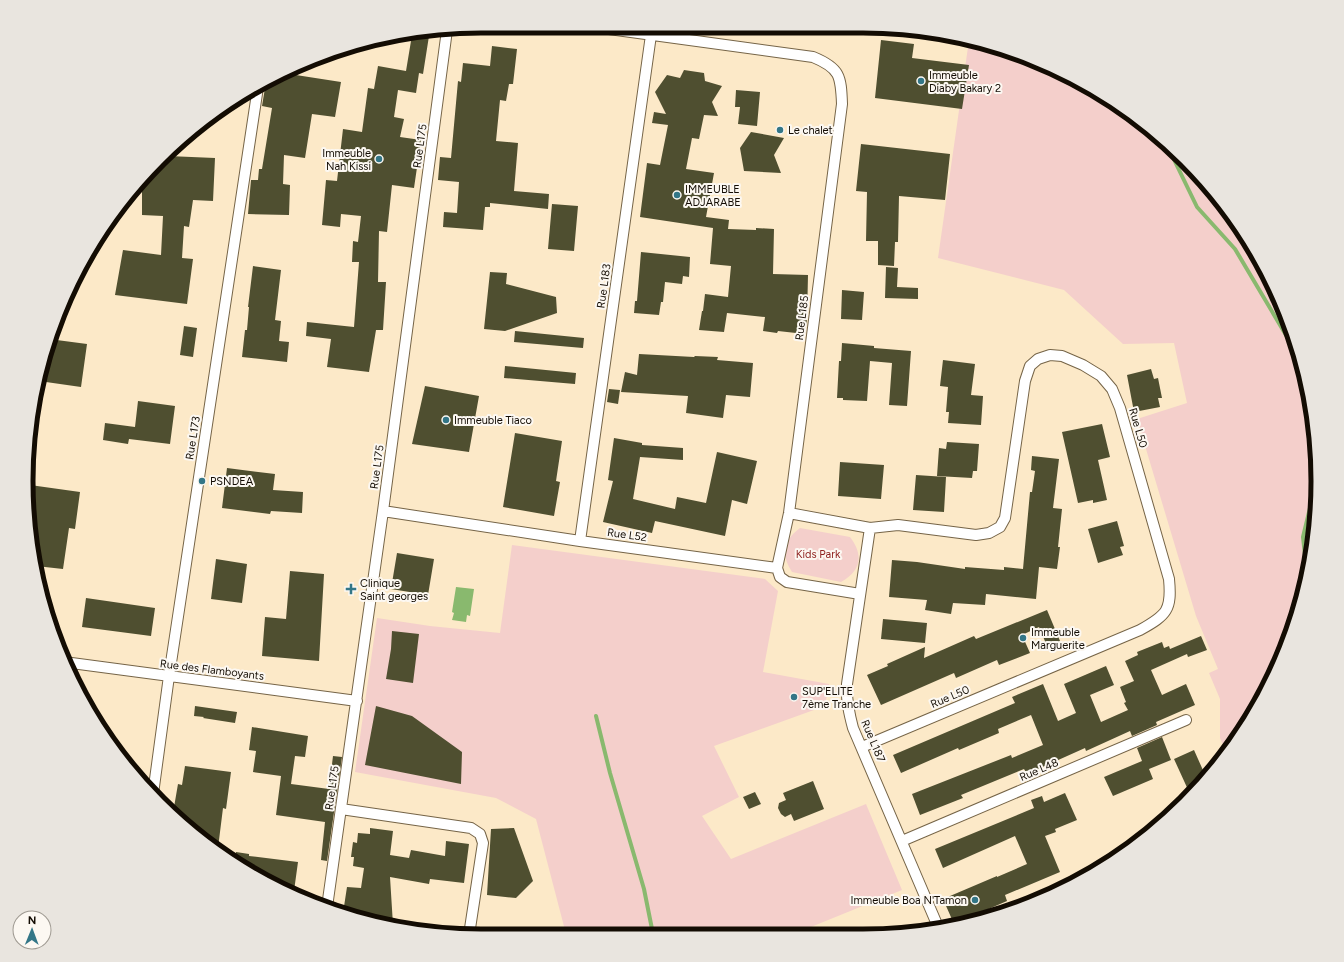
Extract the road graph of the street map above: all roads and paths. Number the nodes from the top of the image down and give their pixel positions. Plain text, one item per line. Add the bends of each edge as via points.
1 (637, 33) edge
2 (447, 34) edge
3 (651, 35) junction
4 (257, 93) edge
5 (383, 511) junction
6 (789, 512) junction
7 (870, 528) junction
8 (580, 541) junction
9 (777, 568) junction
10 (860, 594) junction
11 (72, 663) edge
12 (169, 676) junction
13 (357, 701) junction
14 (1186, 720) dead end
15 (862, 747) junction
16 (154, 787) edge
17 (341, 809) junction
18 (902, 841) junction
19 (328, 902) edge
20 (936, 922) edge
21 (470, 929) edge

1 - 3 street
2 - 5 street, Rue L175
3 - 6 street, Rue L185 via 813,57 836,71 841,83 842,104
3 - 8 street, Rue L183
4 - 12 street, Rue L173
5 - 8 street, Rue L52
5 - 13 street, Rue L175
6 - 7 street, Rue L50
6 - 9 street, Rue L185
7 - 10 street, Rue L187
7 - 15 street, Rue L50 via 898,525 976,535 989,533 1000,527 1005,518 1025,381 1030,366 1038,359 1050,355 1062,356 1101,376 1112,389 1120,408 1167,571 1170,596 1166,610 1157,621 1140,630
8 - 9 street, Rue L52
9 - 10 street via 780,577 787,582
10 - 15 street, Rue L187 via 846,698 853,728
11 - 12 street, Rue des Flamboyants
12 - 13 street, Rue des Flamboyants
12 - 16 street, Rue L173
13 - 17 street, Rue L175
14 - 18 street, Rue L48
15 - 18 street, Rue L187
17 - 19 street, Rue L175
17 - 21 street via 471,828 480,834 483,843
18 - 20 street, Rue L187

